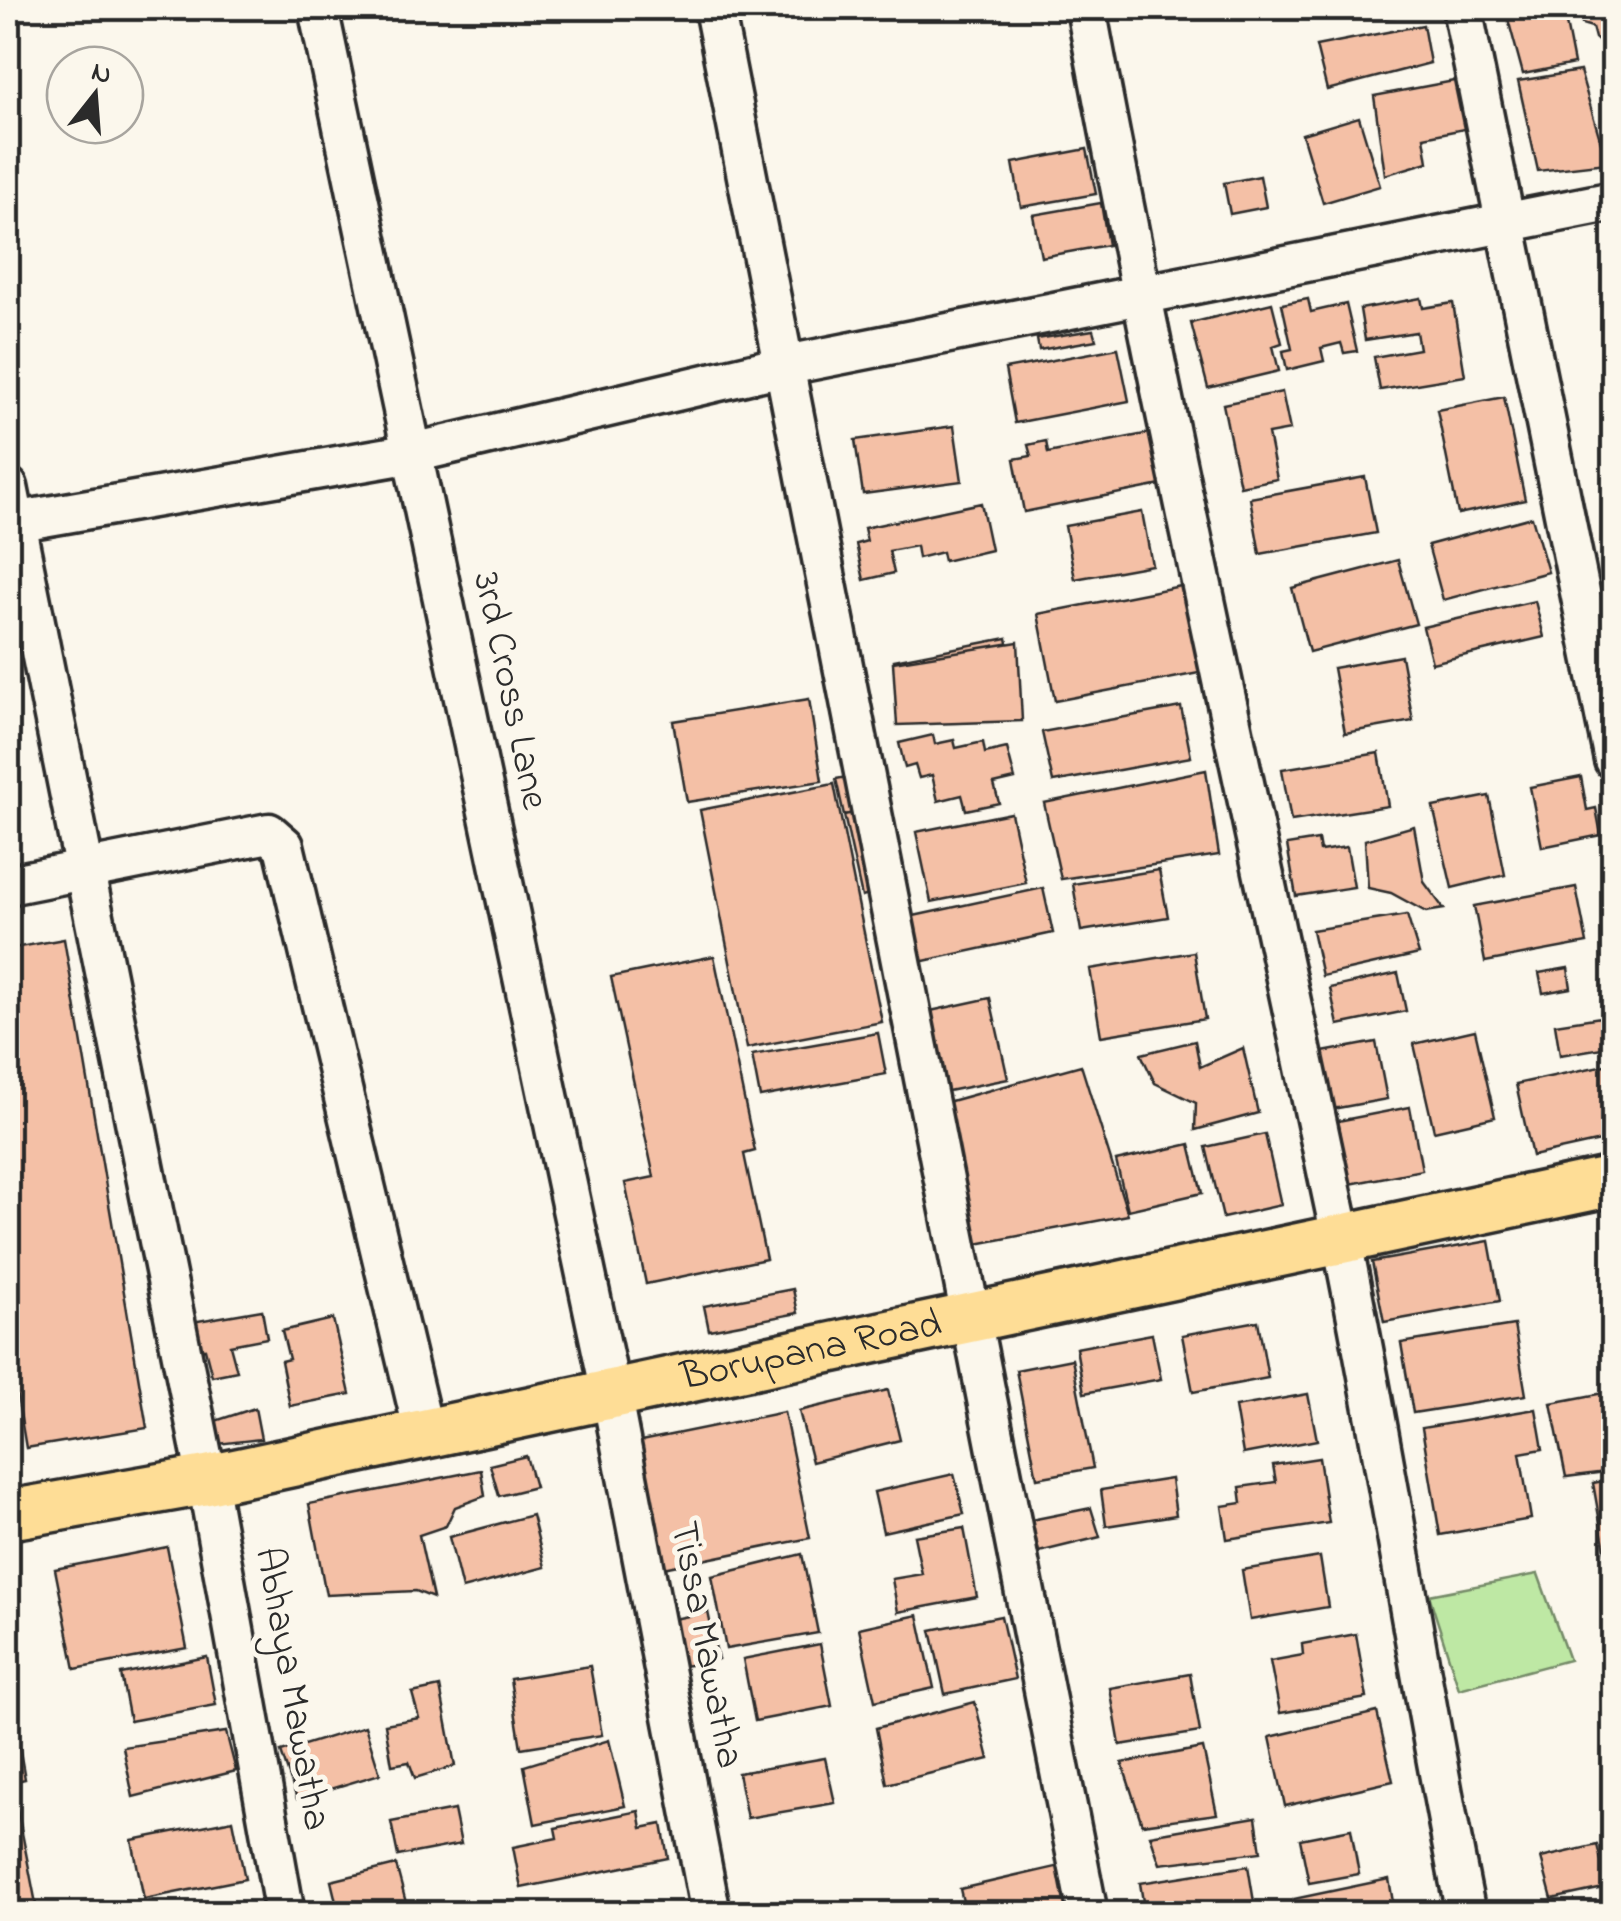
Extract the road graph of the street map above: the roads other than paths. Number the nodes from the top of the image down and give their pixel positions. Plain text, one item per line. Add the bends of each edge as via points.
1 (318, 8) edge
2 (714, 8) edge
3 (1086, 8) edge
4 (1462, 8) edge
5 (1614, 201) edge
6 (1504, 226) junction
7 (1140, 296) junction
8 (788, 365) junction
9 (413, 453) junction
10 (10, 511) edge
11 (1614, 760) edge
12 (84, 870) junction
13 (8, 885) edge
14 (1614, 1181) edge
15 (1341, 1238) junction
16 (969, 1316) junction
17 (611, 1394) junction
18 (424, 1433) junction
19 (208, 1480) junction
20 (8, 1515) edge
21 (285, 1914) edge
22 (711, 1914) edge
23 (1088, 1914) edge
24 (1466, 1914) edge

1 - 9 street, 3rd Cross Lane
2 - 8 street
3 - 7 street
4 - 6 street
5 - 6 street
6 - 7 street
6 - 11 street
7 - 8 street
7 - 15 street
8 - 9 street
8 - 16 street
9 - 10 street
9 - 17 street, 3rd Cross Lane
10 - 12 street, Abhaya Mawatha
12 - 13 street
12 - 18 street via 269,834 284,846
12 - 19 street, Abhaya Mawatha
14 - 15 main road, Borupana Road
15 - 16 main road, Borupana Road
15 - 24 street
16 - 17 main road, Borupana Road
16 - 23 street
17 - 18 main road, Borupana Road
17 - 22 street, Tissa Mawatha
18 - 19 main road, Borupana Road
19 - 20 main road, Borupana Road
19 - 21 street, Abhaya Mawatha

